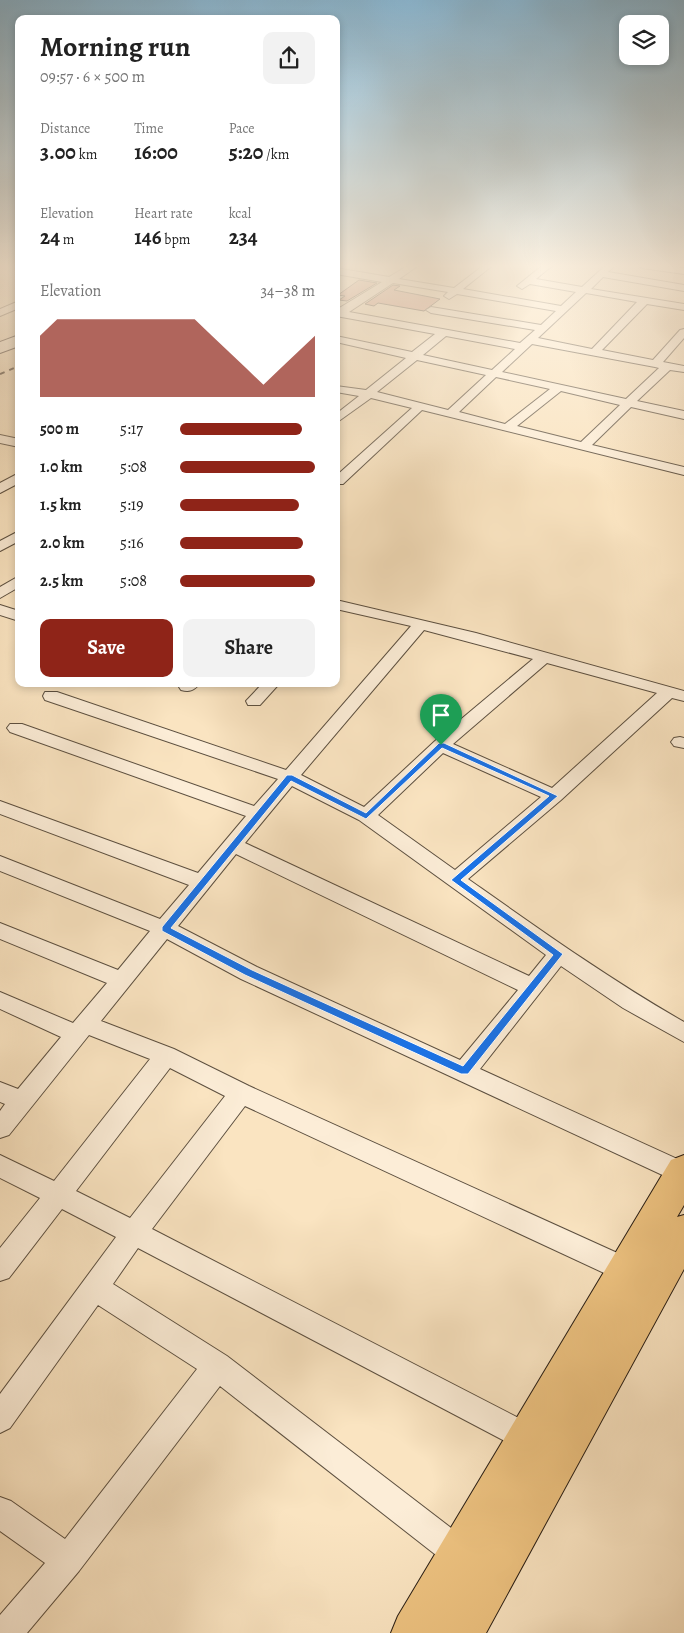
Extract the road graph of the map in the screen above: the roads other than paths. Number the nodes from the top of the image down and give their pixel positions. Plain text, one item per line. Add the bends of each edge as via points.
1 (346, 341) edge
2 (432, 341) edge
3 (512, 341) edge
4 (605, 341) edge
5 (676, 341) edge
6 (15, 342) edge
7 (352, 342) junction
8 (527, 343) junction
9 (0, 348) edge
10 (340, 351) edge
11 (595, 352) junction
12 (414, 355) junction
13 (655, 364) junction
14 (668, 366) junction
15 (684, 369) edge
16 (493, 374) junction
17 (558, 388) junction
18 (340, 390) edge
19 (370, 394) junction
20 (629, 403) junction
21 (418, 408) junction
22 (449, 415) junction
23 (684, 415) edge
24 (340, 417) edge
25 (506, 429) junction
26 (0, 439) edge
27 (15, 442) edge
28 (583, 447) junction
29 (684, 471) edge
30 (340, 479) edge
31 (0, 530) edge
32 (15, 534) edge
33 (15, 537) edge
34 (0, 547) edge
35 (15, 583) edge
36 (0, 594) edge
37 (340, 609) edge
38 (0, 610) edge
39 (15, 615) edge
40 (421, 624) junction
41 (544, 657) junction
42 (267, 687) edge
43 (676, 694) edge
44 (51, 696) dead end
45 (254, 701) dead end
46 (16, 728) dead end
47 (441, 745) junction
48 (290, 777) junction
49 (554, 796) junction
50 (0, 807) edge
51 (258, 814) junction
52 (366, 816) junction
53 (233, 845) junction
54 (0, 863) edge
55 (455, 880) junction
56 (202, 882) junction
57 (166, 929) junction
58 (0, 931) edge
59 (559, 954) junction
60 (122, 980) junction
61 (531, 987) junction
62 (0, 1000) edge
63 (82, 1030) junction
64 (684, 1033) edge
65 (166, 1056) junction
66 (465, 1071) junction
67 (0, 1092) edge
68 (240, 1093) junction
69 (22, 1101) junction
70 (0, 1128) edge
71 (0, 1166) edge
72 (684, 1173) edge
73 (59, 1195) junction
74 (684, 1232) edge
75 (134, 1233) junction
76 (0, 1269) edge
77 (626, 1270) junction
78 (95, 1288) junction
79 (217, 1366) junction
80 (0, 1418) edge
81 (528, 1438) junction
82 (0, 1512) edge
83 (461, 1555) junction
84 (68, 1560) junction
85 (6, 1633) edge
86 (416, 1633) edge
87 (460, 1633) edge

1 - 7 street
2 - 12 street
3 - 8 street
4 - 11 street
5 - 13 street
6 - 9 street
7 - 10 street
7 - 12 street
8 - 11 street
8 - 16 street
11 - 13 street
12 - 16 street
12 - 19 street
13 - 14 street
14 - 15 street
14 - 20 street
16 - 17 street
16 - 22 street
17 - 20 street
17 - 25 street
18 - 19 street
19 - 21 street
19 - 24 street
20 - 23 street
20 - 28 street
21 - 22 street
21 - 30 street
22 - 25 street
25 - 28 street
26 - 27 street
28 - 29 street
31 - 32 street
33 - 34 street
35 - 36 street
37 - 40 street
38 - 39 street
40 - 41 street
40 - 48 street
41 - 43 street
41 - 47 street
42 - 45 street
43 - 49 street
44 - 48 street
46 - 51 street
47 - 49 street
47 - 52 street
48 - 51 street
48 - 52 street
49 - 55 street
50 - 56 street
51 - 53 street
52 - 55 street
53 - 56 street
53 - 61 street
54 - 57 street
55 - 59 street
56 - 57 street
57 - 60 street
57 - 66 street via 249,973
58 - 60 street
59 - 61 street
59 - 64 street
60 - 63 street
61 - 66 street
62 - 63 street
63 - 65 street
63 - 69 street
65 - 68 street
65 - 73 street
66 - 72 street
67 - 69 street
68 - 75 street
68 - 77 street
69 - 70 street
71 - 73 street
72 - 77 main road
73 - 75 street
73 - 76 street
74 - 87 main road
75 - 78 street
75 - 81 street
77 - 81 main road
78 - 79 street
78 - 80 street
79 - 83 street
79 - 84 street
81 - 83 main road
82 - 84 street
83 - 86 main road
84 - 85 street

